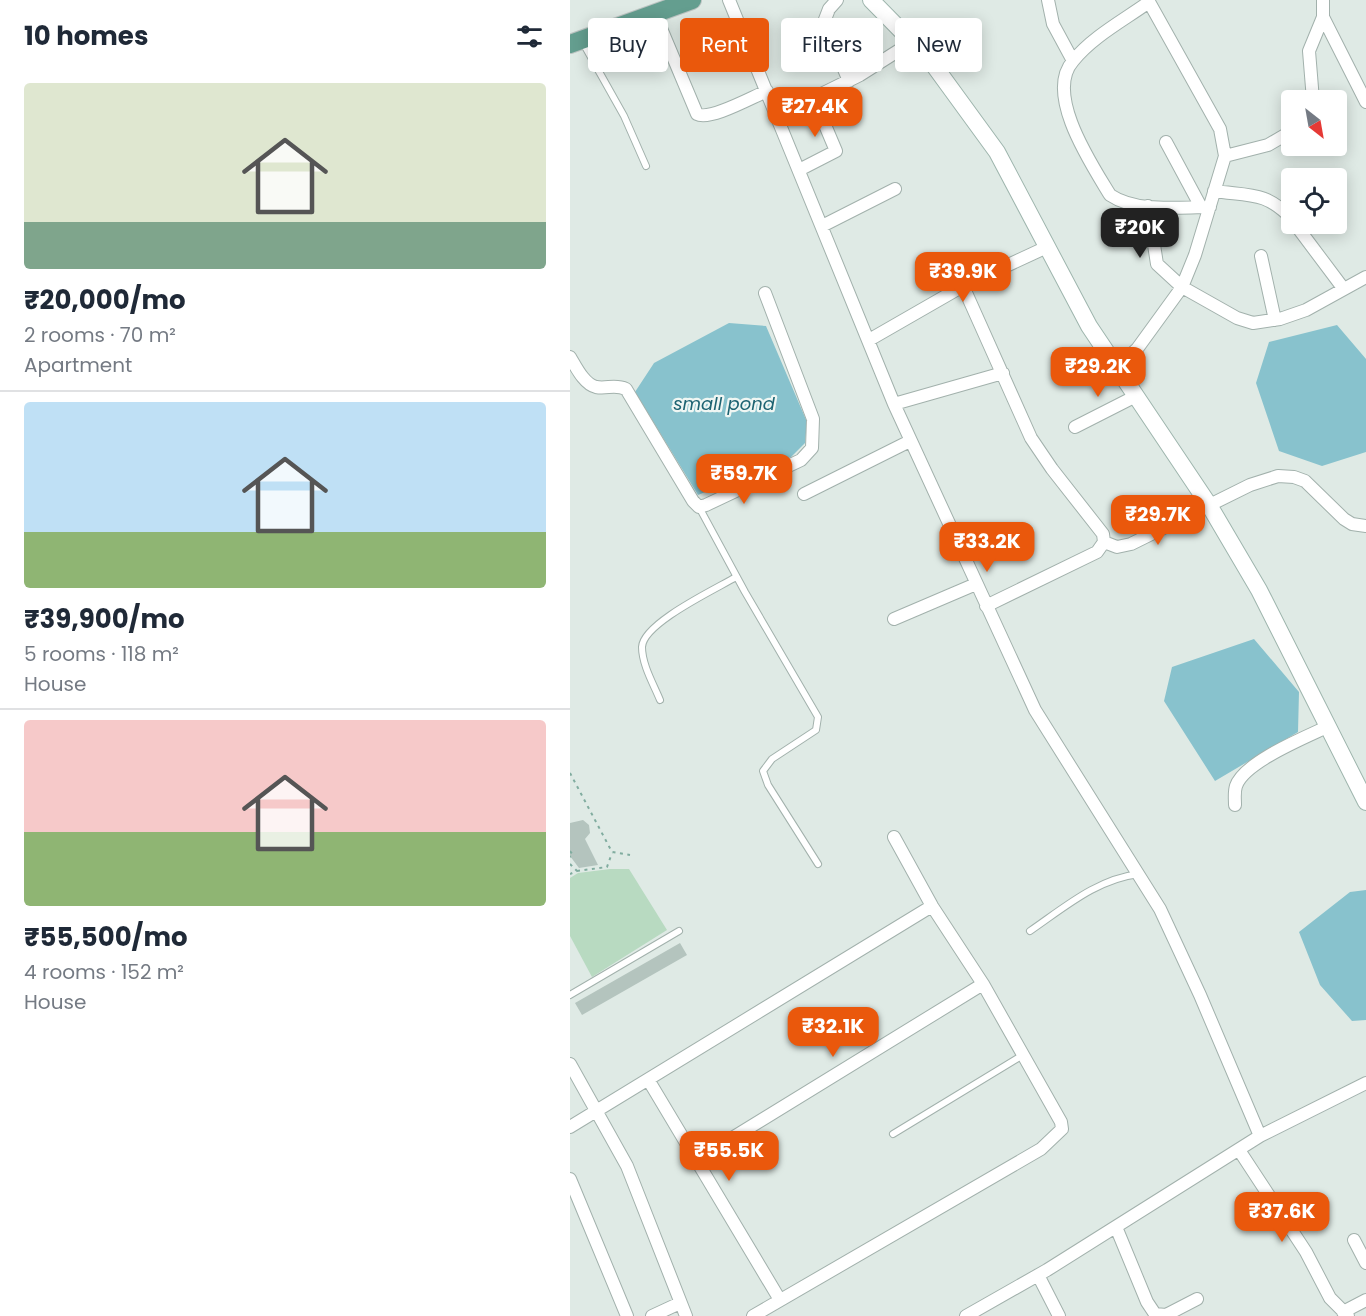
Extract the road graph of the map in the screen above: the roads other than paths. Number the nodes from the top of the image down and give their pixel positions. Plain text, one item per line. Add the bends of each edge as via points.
1 (692, 0) edge
2 (729, 0) edge
3 (837, 0) edge
4 (871, 0) edge
5 (1047, 0) edge
6 (1323, 0) edge
7 (1148, 1) edge
8 (655, 14) junction
9 (1323, 17) junction
10 (895, 25) edge
11 (576, 42) edge
12 (895, 53) edge
13 (1073, 61) junction
14 (939, 72) edge
15 (849, 81) junction
16 (1312, 90) edge
17 (767, 91) junction
18 (814, 99) junction
19 (1366, 102) edge
20 (777, 116) junction
21 (1281, 138) edge
22 (1166, 142) dead end
23 (1225, 156) junction
24 (646, 166) dead end
25 (799, 170) junction
26 (895, 189) dead end
27 (1214, 191) junction
28 (1148, 206) junction
29 (1205, 207) junction
30 (1281, 208) edge
31 (822, 226) junction
32 (1302, 234) edge
33 (1047, 247) junction
34 (1261, 256) dead end
35 (1366, 277) edge
36 (963, 286) junction
37 (1182, 287) junction
38 (1343, 288) junction
39 (765, 293) dead end
40 (1275, 320) junction
41 (869, 340) junction
42 (570, 357) edge
43 (1117, 367) junction
44 (1003, 373) junction
45 (1136, 396) junction
46 (894, 404) junction
47 (1075, 428) dead end
48 (910, 441) junction
49 (804, 494) dead end
50 (1209, 505) junction
51 (699, 507) junction
52 (1366, 526) edge
53 (1104, 542) junction
54 (736, 577) junction
55 (976, 584) junction
56 (986, 606) junction
57 (894, 619) dead end
58 (660, 700) dead end
59 (1329, 726) junction
60 (1366, 802) edge
61 (1235, 805) dead end
62 (894, 837) dead end
63 (818, 864) dead end
64 (1140, 874) junction
65 (932, 906) junction
66 (1030, 930) dead end
67 (679, 932) dead end
68 (983, 984) junction
69 (570, 995) edge
70 (1023, 1054) junction
71 (570, 1064) edge
72 (649, 1081) junction
73 (1366, 1083) edge
74 (597, 1112) junction
75 (570, 1127) edge
76 (893, 1134) dead end
77 (1260, 1136) junction
78 (1239, 1150) junction
79 (698, 1159) junction
80 (570, 1179) edge
81 (1116, 1227) junction
82 (1354, 1240) dead end
83 (1366, 1263) edge
84 (1038, 1275) junction
85 (1197, 1299) dead end
86 (780, 1300) junction
87 (1366, 1300) edge
88 (680, 1303) junction
89 (1345, 1314) edge
90 (627, 1316) edge
91 (652, 1316) edge
92 (686, 1316) edge
93 (753, 1316) edge
94 (966, 1316) edge
95 (1059, 1316) edge

1 - 8 main road
2 - 17 street
3 - 15 street via 824,22
4 - 10 street
5 - 13 street via 1053,24
6 - 9 street
7 - 13 street
7 - 23 street via 1220,129
8 - 11 main road
8 - 17 street via 697,114 714,114
9 - 16 street via 1309,51
9 - 19 street
11 - 24 lane via 624,116
12 - 15 street
13 - 28 street via 1066,70 1065,89 1075,135 1110,195 1120,202
14 - 33 street via 997,152
15 - 18 street
17 - 20 street
18 - 20 street
18 - 25 street via 836,151
20 - 25 street
21 - 23 street
22 - 29 street
23 - 27 street
25 - 31 street
26 - 31 street
27 - 29 street
27 - 30 street via 1264,197
28 - 29 street
28 - 37 street via 1155,258
29 - 37 street
31 - 41 street
32 - 38 street
33 - 36 street
33 - 43 street via 1089,326
34 - 40 street
35 - 38 street
36 - 41 street
36 - 44 street
37 - 40 street via 1236,318 1253,323
37 - 43 street via 1137,349
38 - 40 street via 1305,310
39 - 51 street via 813,419 812,448 801,460
41 - 46 street
42 - 51 street via 590,384 626,389
43 - 45 street
44 - 46 street
44 - 53 street via 1031,438 1103,534
45 - 47 street
45 - 50 street
46 - 48 street
48 - 49 street
48 - 55 street
50 - 52 street via 1250,485 1294,477 1305,481 1344,519
50 - 53 street via 1131,544 1117,546
50 - 59 street via 1259,590
51 - 54 lane
53 - 56 street via 1097,552
54 - 58 lane via 662,621 645,637 643,653
54 - 63 lane via 818,717 816,730 772,759 763,771
55 - 56 street
55 - 57 street
56 - 64 street via 1035,710
59 - 60 street
59 - 61 street via 1279,751 1242,776 1236,784
62 - 65 street
64 - 66 lane via 1100,885
64 - 77 street via 1200,995
65 - 68 street
65 - 72 street
67 - 69 lane
68 - 70 street
68 - 79 street
70 - 76 lane
70 - 86 street via 1061,1122 1058,1135 1041,1149
71 - 74 street
72 - 74 street
72 - 79 street
73 - 77 street
74 - 75 street
74 - 88 street via 627,1166
77 - 78 street
78 - 81 street
78 - 89 street via 1306,1252 1330,1298
79 - 86 street
80 - 90 street
81 - 84 street
81 - 85 street via 1155,1314 1166,1315
82 - 83 street
84 - 94 street
84 - 95 street
86 - 93 street
87 - 89 street
88 - 91 street
88 - 92 street

